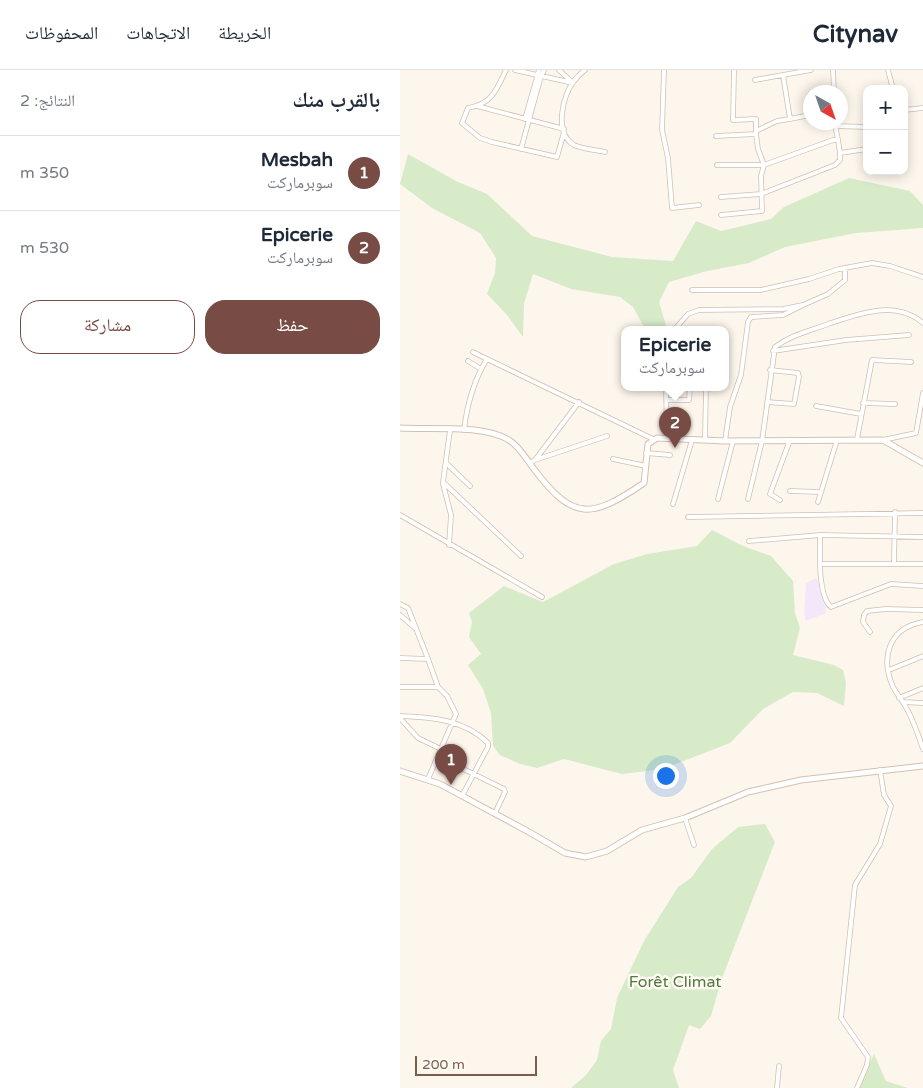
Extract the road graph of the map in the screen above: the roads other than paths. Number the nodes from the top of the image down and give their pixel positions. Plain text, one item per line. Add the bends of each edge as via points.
1 (506, 70) edge
2 (515, 70) edge
3 (539, 70) edge
4 (544, 70) edge
5 (559, 70) edge
6 (585, 70) edge
7 (664, 70) edge
8 (734, 70) edge
9 (811, 70) edge
10 (833, 70) edge
11 (888, 70) edge
12 (538, 75) junction
13 (783, 75) junction
14 (755, 80) dead end
15 (573, 83) junction
16 (834, 85) edge
17 (892, 85) edge
18 (477, 106) junction
19 (923, 108) edge
20 (908, 110) edge
21 (803, 116) edge
22 (524, 118) junction
23 (790, 119) junction
24 (530, 120) junction
25 (848, 125) edge
26 (863, 126) edge
27 (564, 130) junction
28 (836, 130) edge
29 (756, 132) junction
30 (716, 136) dead end
31 (838, 140) junction
32 (521, 149) junction
33 (863, 150) edge
34 (605, 152) dead end
35 (840, 153) junction
36 (764, 165) junction
37 (717, 166) dead end
38 (762, 194) junction
39 (721, 196) dead end
40 (699, 205) dead end
41 (721, 214) dead end
42 (845, 268) junction
43 (923, 277) edge
44 (692, 290) dead end
45 (803, 305) junction
46 (923, 323) edge
47 (678, 326) edge
48 (909, 335) dead end
49 (773, 351) junction
50 (474, 352) dead end
51 (487, 359) junction
52 (468, 361) dead end
53 (910, 362) dead end
54 (481, 369) junction
55 (770, 370) junction
56 (666, 391) edge
57 (690, 391) edge
58 (706, 391) edge
59 (923, 393) edge
60 (667, 400) junction
61 (579, 402) junction
62 (767, 402) junction
63 (863, 403) junction
64 (894, 404) dead end
65 (816, 406) dead end
66 (861, 414) junction
67 (400, 428) edge
68 (450, 430) junction
69 (464, 430) junction
70 (606, 436) dead end
71 (668, 438) junction
72 (653, 439) junction
73 (857, 439) junction
74 (692, 440) junction
75 (705, 440) junction
76 (790, 440) junction
77 (837, 440) junction
78 (882, 440) junction
79 (725, 441) junction
80 (733, 441) junction
81 (762, 441) junction
82 (646, 453) junction
83 (670, 455) dead end
84 (613, 459) dead end
85 (532, 462) junction
86 (446, 463) junction
87 (923, 463) edge
88 (646, 466) junction
89 (443, 482) junction
90 (470, 486) dead end
91 (790, 491) dead end
92 (820, 492) junction
93 (718, 499) dead end
94 (748, 499) dead end
95 (780, 500) dead end
96 (818, 502) dead end
97 (673, 504) dead end
98 (895, 512) junction
99 (923, 513) edge
100 (400, 515) edge
101 (688, 517) dead end
102 (820, 535) junction
103 (894, 537) junction
104 (923, 537) edge
105 (748, 541) dead end
106 (450, 545) junction
107 (521, 556) dead end
108 (820, 564) junction
109 (894, 564) junction
110 (923, 564) edge
111 (923, 586) edge
112 (542, 597) dead end
113 (400, 604) edge
114 (923, 610) edge
115 (400, 615) edge
116 (923, 622) edge
117 (415, 628) junction
118 (870, 632) dead end
119 (923, 656) edge
120 (400, 658) edge
121 (428, 659) junction
122 (889, 670) junction
123 (400, 687) edge
124 (438, 687) junction
125 (923, 688) edge
126 (901, 700) junction
127 (923, 703) edge
128 (400, 717) edge
129 (452, 723) junction
130 (921, 735) edge
131 (441, 749) junction
132 (923, 749) edge
133 (440, 757) junction
134 (923, 766) edge
135 (880, 770) junction
136 (400, 771) edge
137 (475, 773) junction
138 (428, 779) junction
139 (462, 796) junction
140 (495, 813) junction
141 (685, 818) junction
142 (694, 845) dead end
143 (778, 1066) dead end
144 (777, 1088) edge
145 (857, 1088) edge

1 - 18 street via 490,100
2 - 12 street
3 - 12 street
4 - 12 street
5 - 15 street
6 - 15 street
7 - 40 street via 662,130 672,208
8 - 29 street via 733,120 756,119
9 - 13 street
10 - 16 street
11 - 17 street
12 - 15 street
12 - 22 street
12 - 24 street
13 - 14 street
13 - 23 street
15 - 27 street via 564,105
18 - 22 street
18 - 32 street via 468,108 462,123 480,138
19 - 20 street
21 - 23 street
22 - 24 street
23 - 29 street
24 - 27 street
24 - 32 street
25 - 26 street
27 - 32 street via 557,157
27 - 34 street via 575,145
28 - 31 street
29 - 30 street
29 - 36 street
31 - 35 street
31 - 36 street
33 - 35 street
35 - 38 street via 840,160 835,165
36 - 37 street
36 - 38 street
38 - 39 street
38 - 41 street via 762,211
42 - 43 street via 875,264
42 - 44 street via 761,290
42 - 45 street via 845,280 840,286
45 - 47 street via 783,309 699,310 688,314
45 - 79 street via 783,315 752,317 748,322 741,375 730,407
46 - 49 street via 899,311 868,311 803,332 780,343
48 - 49 street
49 - 55 street
50 - 51 street
51 - 54 street
51 - 61 street
52 - 54 street
53 - 63 street via 872,360
54 - 69 street via 468,402
55 - 62 street
55 - 62 street via 798,374 799,377 794,404
56 - 60 street
57 - 60 street via 689,400
58 - 75 street
59 - 78 street via 916,433
60 - 71 street
61 - 72 street
61 - 85 street
62 - 81 street
63 - 64 street
63 - 66 street
65 - 66 street
66 - 73 street
67 - 68 street
68 - 69 street
68 - 86 street
69 - 85 street via 485,431 509,440
70 - 85 street
71 - 72 street
71 - 74 street
72 - 82 street
73 - 77 street
73 - 78 street
74 - 75 street
74 - 97 street
75 - 79 street
76 - 77 street
76 - 81 street
76 - 95 street via 770,494
77 - 92 street
78 - 87 street
79 - 80 street
80 - 81 street
80 - 93 street
81 - 94 street
82 - 83 street
82 - 88 street
84 - 88 street
85 - 88 street via 562,502 580,509 606,505 639,486 646,478
86 - 89 street
86 - 90 street
89 - 106 street via 451,516
89 - 107 street
91 - 92 street
92 - 96 street
98 - 99 street
98 - 101 street
98 - 103 street
100 - 106 street
102 - 103 street
102 - 105 street
102 - 108 street
103 - 104 street
103 - 109 street
106 - 112 street
108 - 109 street
108 - 111 street via 828,605 832,607 891,584
109 - 110 street
113 - 117 street via 408,608
114 - 118 street via 886,608 867,611 863,622
115 - 117 street
116 - 122 street via 910,624 891,641
117 - 121 street
119 - 122 street
120 - 121 street
121 - 124 street
122 - 126 street
123 - 124 street
124 - 129 street via 456,714
125 - 126 street
126 - 127 street
126 - 130 street
128 - 129 street via 436,718
128 - 131 street via 418,738
129 - 131 street
129 - 137 street via 477,733 488,744
130 - 132 street
131 - 133 street
133 - 137 street
133 - 138 street
134 - 135 street
135 - 141 street via 771,786
135 - 145 street via 884,795 891,806 880,844 855,885 841,1018 868,1060
136 - 138 street
137 - 139 street
137 - 140 street via 504,789
138 - 139 street
139 - 140 street
140 - 141 street via 575,857 596,855 642,830
141 - 142 street
143 - 144 street

